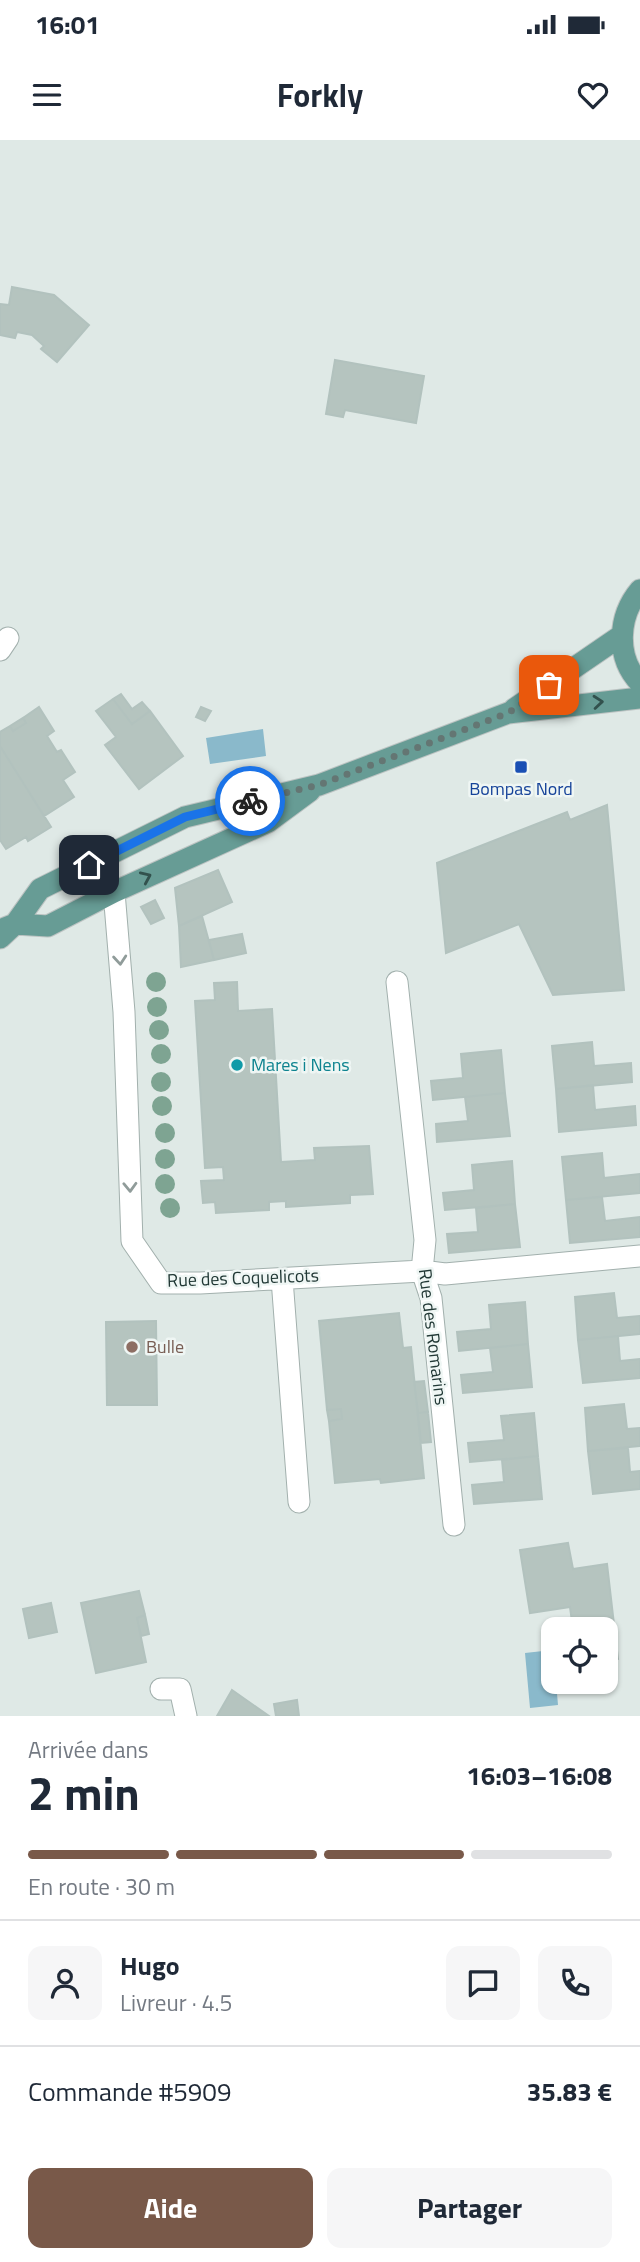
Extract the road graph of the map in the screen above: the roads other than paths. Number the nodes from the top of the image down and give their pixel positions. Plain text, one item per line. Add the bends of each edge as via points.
1 (640, 590) edge
2 (622, 635) junction
3 (640, 683) edge
4 (640, 698) edge
5 (508, 713) junction
6 (319, 785) junction
7 (114, 892) junction
8 (5, 931) edge
9 (397, 982) dead end
10 (640, 1256) edge
11 (422, 1270) junction
12 (282, 1279) junction
13 (299, 1502) dead end
14 (454, 1525) dead end
15 (161, 1689) dead end
16 (186, 1716) edge

1 - 2 main road via 626,612
2 - 3 main road via 625,659
2 - 5 main road
5 -> 4 main road
5 - 6 main road
7 -> 6 main road via 268,822
6 - 8 main road via 185,817 40,889
7 - 8 main road via 48,926
7 -> 12 street, Rue des Coquelicots via 124,1012 132,1241 161,1283
9 - 11 street, Rue des Romarins via 425,1240
10 - 11 street, Rue des Coquelicots via 445,1274
11 - 12 street, Rue des Coquelicots
11 - 14 street, Rue des Romarins via 431,1298
12 - 13 street
15 - 16 street via 180,1689

